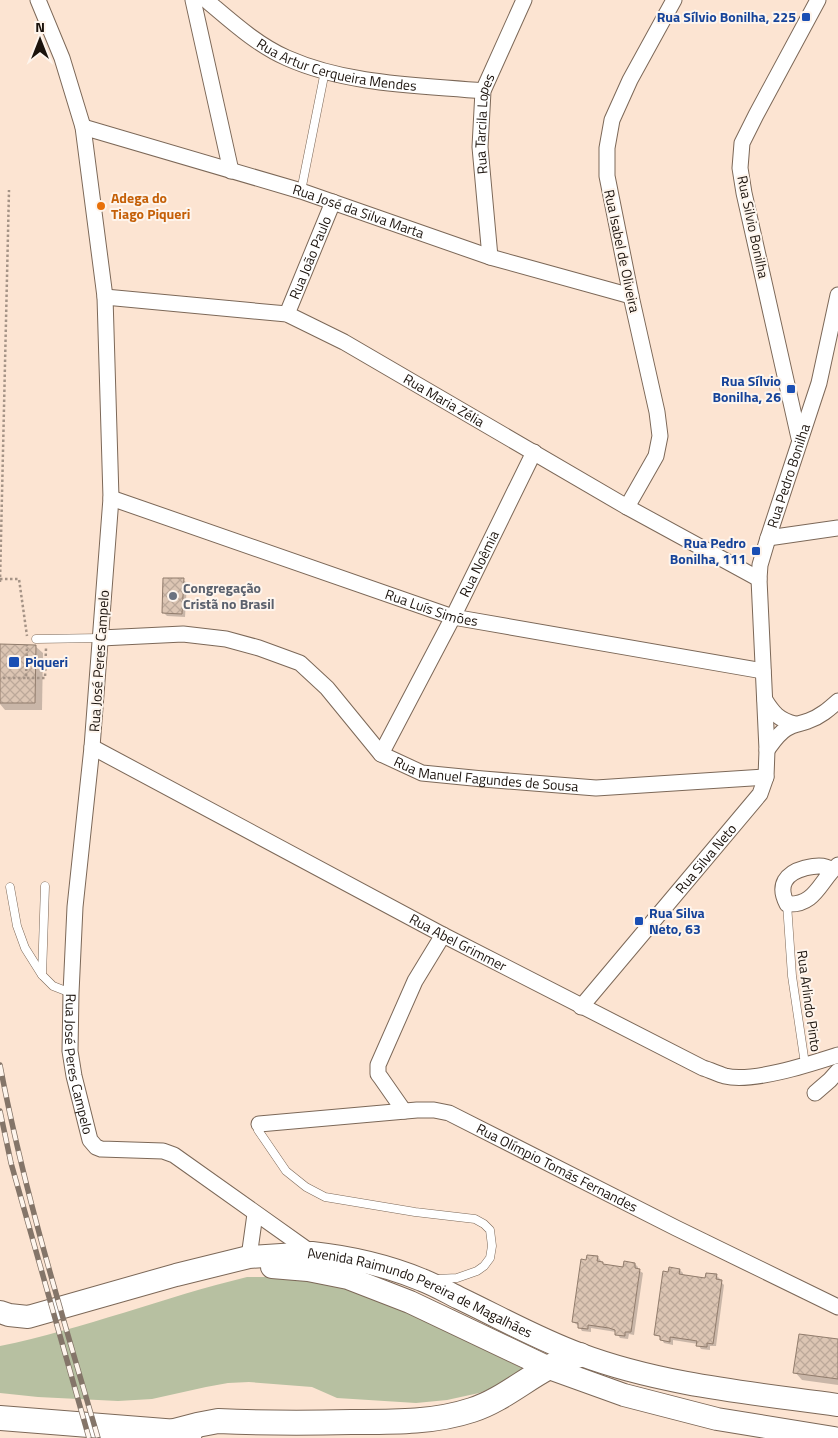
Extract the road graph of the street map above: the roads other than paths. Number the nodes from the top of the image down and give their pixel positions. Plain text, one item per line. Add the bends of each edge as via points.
1 (38, 0) edge
2 (193, 0) edge
3 (206, 0) edge
4 (524, 0) edge
5 (674, 0) edge
6 (818, 0) edge
7 (325, 71) junction
8 (483, 91) junction
9 (83, 127) junction
10 (231, 171) junction
11 (301, 191) junction
12 (333, 202) junction
13 (490, 257) junction
14 (838, 295) edge
15 (631, 296) junction
16 (105, 298) junction
17 (287, 314) junction
18 (800, 440) junction
19 (534, 452) junction
20 (111, 498) junction
21 (627, 507) junction
22 (838, 528) edge
23 (768, 538) junction
24 (759, 579) junction
25 (453, 616) junction
26 (101, 638) junction
27 (36, 639) dead end
28 (763, 671) junction
29 (765, 700) junction
30 (838, 702) edge
31 (795, 724) junction
32 (92, 747) junction
33 (767, 750) junction
34 (381, 754) junction
35 (766, 777) junction
36 (835, 867) edge
37 (10, 886) dead end
38 (45, 886) dead end
39 (787, 904) junction
40 (442, 935) junction
41 (42, 975) junction
42 (71, 993) junction
43 (581, 1007) junction
44 (838, 1055) edge
45 (805, 1064) junction
46 (838, 1071) edge
47 (815, 1092) dead end
48 (404, 1111) junction
49 (259, 1124) joint
50 (255, 1214) junction
51 (312, 1253) junction
52 (249, 1257) junction
53 (422, 1280) junction
54 (838, 1307) edge
55 (0, 1312) edge
56 (0, 1325) edge
57 (580, 1355) junction
58 (549, 1368) junction
59 (838, 1404) edge
60 (0, 1418) edge
61 (174, 1432) junction
62 (254, 1438) edge
63 (834, 1438) edge

1 - 9 street, Rua José Peres Campelo via 62,58
2 - 10 street
3 - 7 street, Rua Artur Cerqueira Mendes via 251,36 286,58
4 - 8 street, Rua Tarcila Lopes
5 - 15 street, Rua Isabel de Oliveira via 630,80 612,120 607,148 607,176
6 - 18 street, Rua Silvio Bonilha via 742,144 740,168
7 - 8 street, Rua Artur Cerqueira Mendes via 371,82
7 - 11 lane
8 - 13 street, Rua Tarcila Lopes via 480,147
9 - 10 street, Rua José da Silva Marta
9 - 16 street, Rua José Peres Campelo
10 - 11 street, Rua José da Silva Marta
11 - 12 street, Rua José da Silva Marta
12 - 13 street, Rua José da Silva Marta
12 - 17 street, Rua João Paulo
13 - 15 street, Rua José da Silva Marta
14 - 18 street, Rua Pedro Bonilha via 819,383
15 - 21 street, Rua Isabel de Oliveira via 660,436 656,456
16 - 17 street, Rua Maria Zélia
16 - 20 street, Rua José Peres Campelo
17 - 19 street, Rua Maria Zélia via 344,342
18 - 23 street, Rua Pedro Bonilha
19 - 21 street, Rua Maria Zélia
19 - 25 street, Rua Noêmia
20 - 25 street, Rua Luís Simões
20 - 26 street, Rua José Peres Campelo
21 - 24 street, Rua Maria Zélia
22 - 23 street
23 - 24 street, Rua Pedro Bonilha
24 - 28 street, Rua Pedro Bonilha
25 - 28 street, Rua Luís Simões
25 - 34 street, Rua Noêmia
26 - 27 lane
26 - 32 street, Rua José Peres Campelo
26 - 34 street, Rua Manuel Fagundes de Sousa via 183,634 226,639 300,663 328,688
28 - 29 street, Rua Pedro Bonilha
29 - 31 street via 779,719
29 - 33 street, Rua Pedro Bonilha
30 - 31 street via 809,721
31 - 33 street via 781,733
32 - 40 street, Rua Abel Grimmer
32 - 42 street, Rua José Peres Campelo via 75,907
33 - 35 street, Rua Pedro Bonilha
34 - 35 street, Rua Manuel Fagundes de Sousa via 422,772 596,788
35 - 43 street, Rua Silva Neto via 760,794 748,809
36 - 39 street via 808,900
36 - 39 street via 813,867 790,874 784,887
37 - 41 lane via 17,926 25,948
38 - 41 lane
39 - 45 lane, Rua Arlindo Pinto via 792,976
40 - 43 street, Rua Abel Grimmer
40 - 48 street via 415,981 378,1065 378,1074
41 - 42 lane via 53,986
42 - 50 street, Rua José Peres Campelo via 70,1051 90,1140 101,1149 163,1151
43 - 45 street, Rua Abel Grimmer via 703,1068 726,1076 764,1075
44 - 45 street, Rua Abel Grimmer
46 - 47 street
48 - 49 street, Rua Olímpio Tomás Fernandes
48 - 54 street, Rua Olímpio Tomás Fernandes via 434,1110 464,1119
49 - 53 lane via 258,1130 286,1171 325,1197 475,1220 490,1230 492,1246 490,1258 484,1266 457,1278
50 - 51 street, Rua José Peres Campelo
50 - 52 street
51 - 52 main road, Avenida Raimundo Pereira de Magalhães
51 - 53 main road, Avenida Raimundo Pereira de Magalhães via 369,1264
52 - 55 main road, Avenida Raimundo Pereira de Magalhães via 28,1317
53 - 57 main road, Avenida Raimundo Pereira de Magalhães
56 - 58 main road, Avenida Raimundo Pereira de Magalhães via 7,1329 25,1328 91,1312 180,1284 278,1267 348,1278 410,1302
57 - 58 highway
57 - 59 main road, Avenida Raimundo Pereira de Magalhães via 641,1374
58 - 61 highway via 502,1397 446,1417 403,1422 218,1421
58 - 63 main road, Avenida Raimundo Pereira de Magalhães via 672,1408 717,1419
60 - 61 highway
61 - 62 highway

